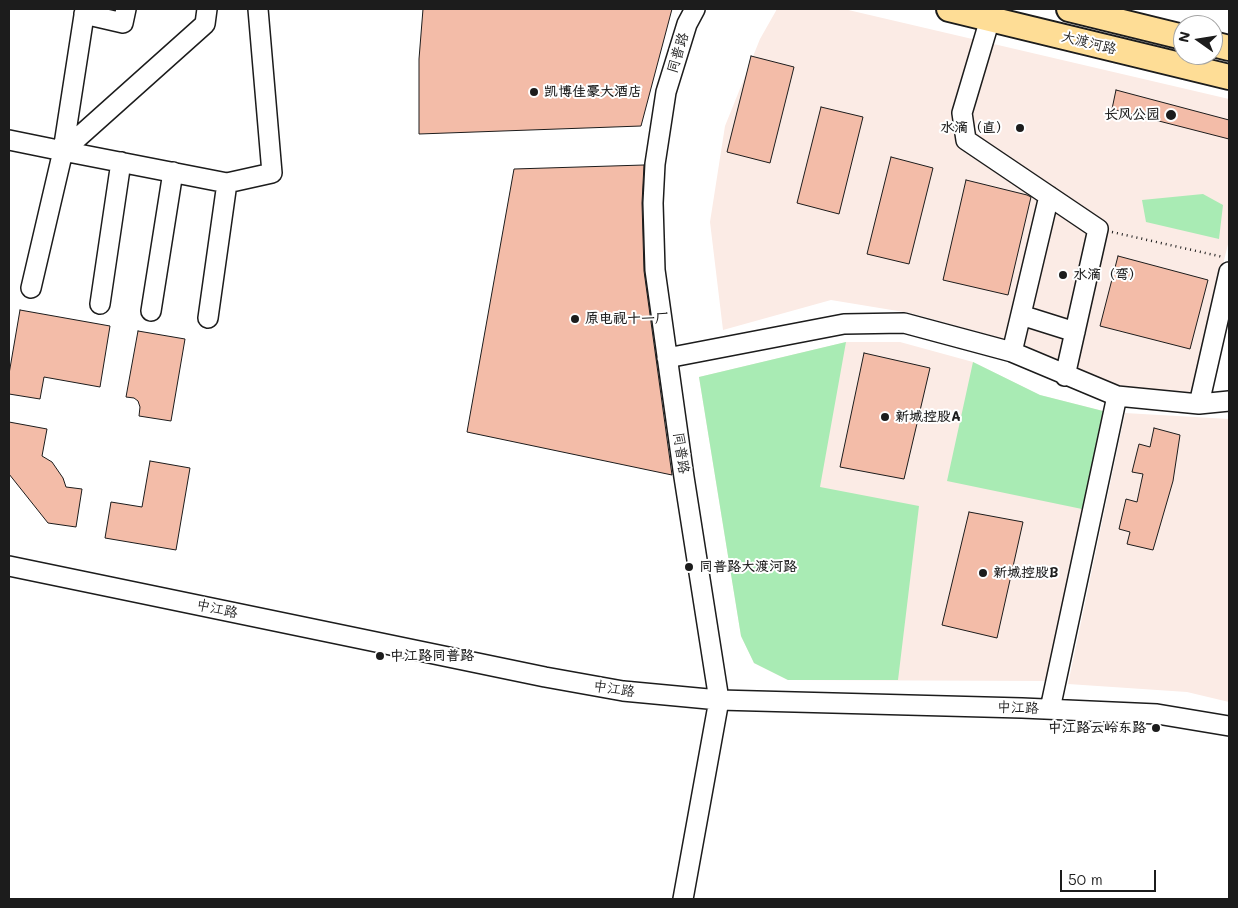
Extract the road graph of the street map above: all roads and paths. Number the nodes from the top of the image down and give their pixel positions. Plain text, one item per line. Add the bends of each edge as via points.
1 (126, 9) edge
2 (207, 9) edge
3 (258, 9) edge
4 (694, 9) edge
5 (949, 9) edge
6 (1069, 9) edge
7 (85, 12) edge
8 (990, 19) junction
9 (1173, 35) edge
10 (1229, 77) edge
11 (9, 140) edge
12 (63, 151) junction
13 (121, 162) junction
14 (172, 172) junction
15 (227, 183) junction
16 (1049, 196) junction
17 (1098, 229) junction
18 (1229, 258) edge
19 (1229, 272) edge
20 (31, 288) dead end
21 (100, 304) dead end
22 (151, 311) dead end
23 (1021, 314) junction
24 (208, 318) dead end
25 (1075, 332) junction
26 (1012, 352) junction
27 (667, 358) junction
28 (1065, 376) junction
29 (1117, 396) junction
30 (1229, 402) edge
31 (1199, 404) junction
32 (9, 566) edge
33 (719, 700) junction
34 (1050, 709) junction
35 (1229, 726) edge
36 (683, 899) edge

1 - 7 street via 123,23
2 - 12 street via 205,24
3 - 15 street via 272,173
4 - 27 street, 同普路 via 666,92 655,164 655,270
5 - 8 main road, 大渡河路
6 - 9 main road, 大渡河路
7 - 12 street
8 - 10 main road, 大渡河路
8 - 16 street via 962,112 966,140
11 - 12 street
12 - 13 street
12 - 20 street
13 - 14 street
13 - 21 street
14 - 15 street
14 - 22 street
15 - 24 street
16 - 17 street
16 - 23 street
17 - 18 path
17 - 25 street
19 - 31 street
23 - 25 street
23 - 26 street
25 - 28 street
26 - 27 street via 904,323 844,324
26 - 28 street
27 - 33 street, 同普路
28 - 29 street
29 - 31 street
29 - 34 street
30 - 31 street
32 - 33 street, 中江路 via 623,691
33 - 34 street, 中江路
33 - 36 street, 同普路
34 - 35 street, 中江路 via 1157,714

